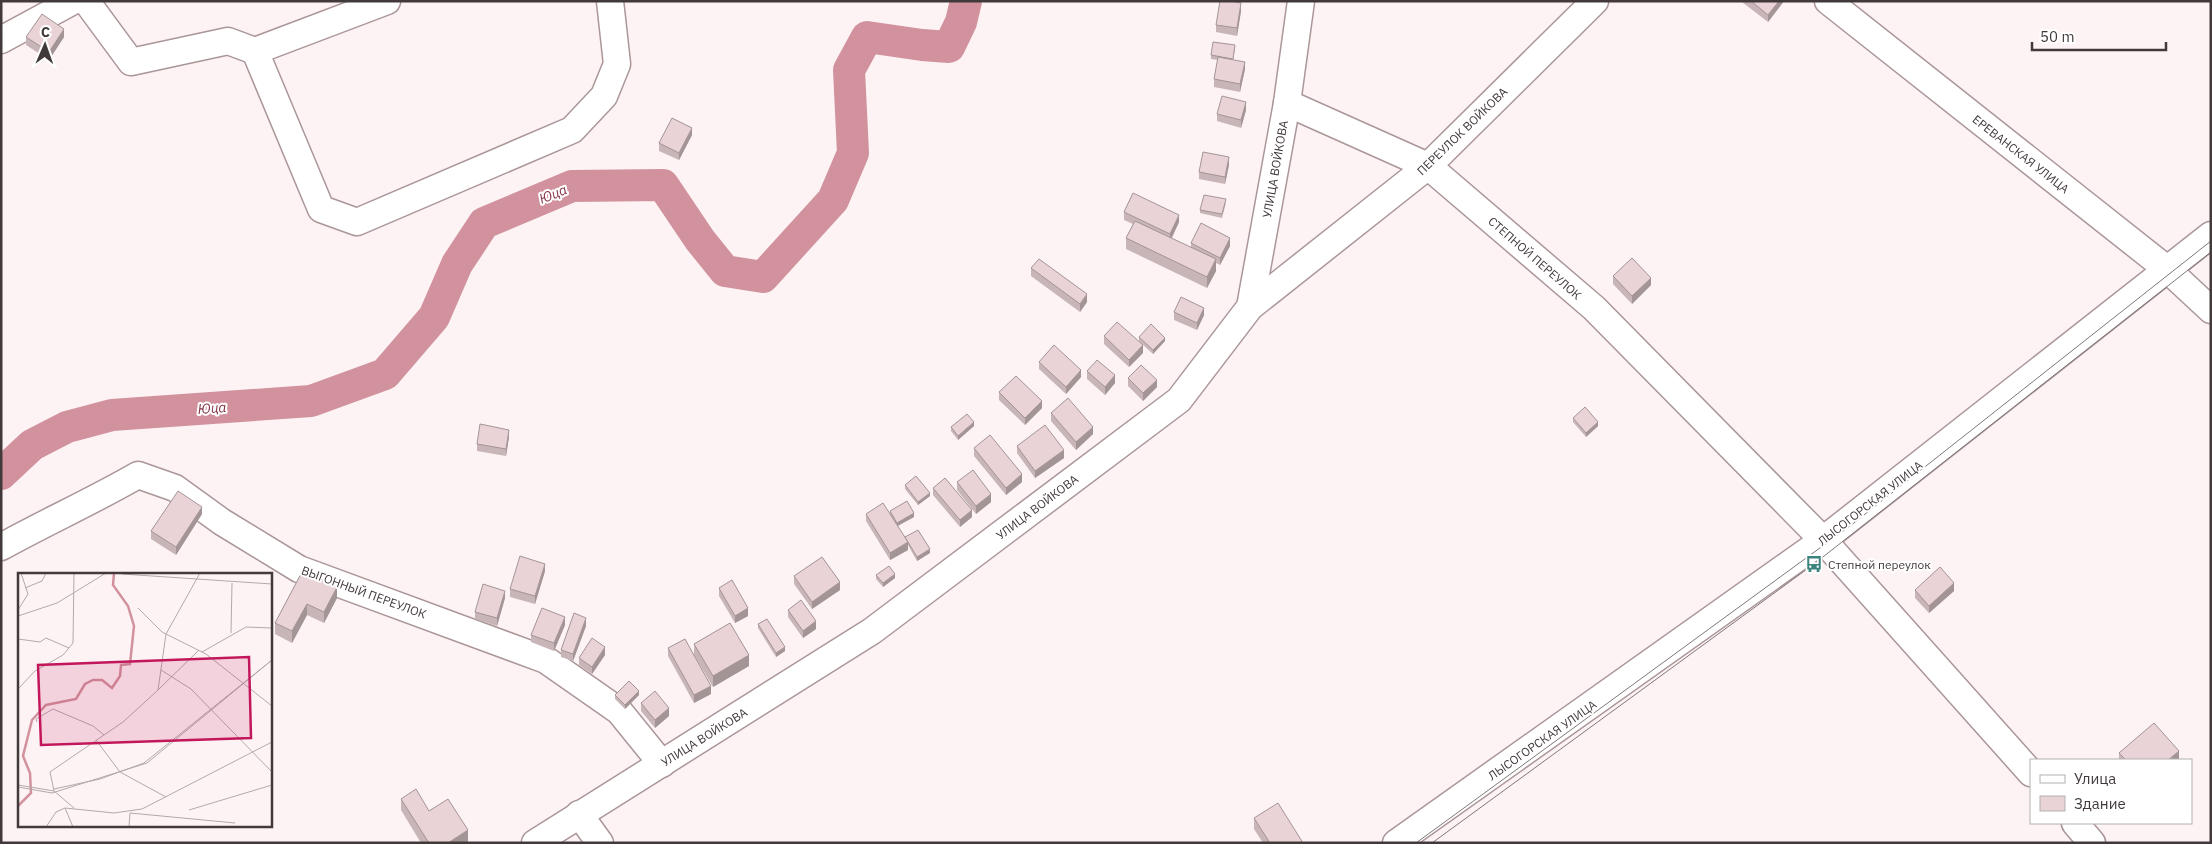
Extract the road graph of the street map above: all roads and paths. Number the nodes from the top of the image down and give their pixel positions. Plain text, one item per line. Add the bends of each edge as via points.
1 (73, 1) edge
2 (86, 1) edge
3 (387, 1) edge
4 (610, 1) edge
5 (1301, 1) edge
6 (1595, 1) edge
7 (1828, 1) edge
8 (1, 40) edge
9 (255, 51) junction
10 (1286, 103) junction
11 (1428, 166) junction
12 (2211, 235) edge
13 (2168, 270) junction
14 (1250, 307) junction
15 (2211, 310) edge
16 (1823, 540) junction
17 (1, 547) edge
18 (662, 764) junction
19 (2030, 773) edge
20 (579, 814) junction
21 (2076, 824) edge
22 (534, 843) edge
23 (600, 843) edge
24 (1396, 843) edge
25 (2092, 843) edge

1 - 8 street
2 - 9 street via 131,62 228,41
3 - 9 street
4 - 9 street via 617,64 604,96 572,130 357,222 322,209
5 - 10 street, УЛИЦА ВОЙКОВА
6 - 11 street, ПЕРЕУЛОК ВОЙКОВА
7 - 13 street, ЕРЕВАНСКАЯ УЛИЦА
10 - 11 street, СТЕПНОЙ ПЕРЕУЛОК
10 - 14 street, УЛИЦА ВОЙКОВА
11 - 14 street, ПЕРЕУЛОК ВОЙКОВА
11 - 16 street, СТЕПНОЙ ПЕРЕУЛОК via 1594,308
12 - 13 street, ЛЫСОГОРСКАЯ УЛИЦА
13 - 15 street, ЕРЕВАНСКАЯ УЛИЦА
13 - 16 street, ЛЫСОГОРСКАЯ УЛИЦА
14 - 18 street, УЛИЦА ВОЙКОВА via 1179,400 872,631
16 - 19 street, СТЕПНОЙ ПЕРЕУЛОК
16 - 24 street, ЛЫСОГОРСКАЯ УЛИЦА
17 - 18 street, ВЫГОННЫЙ ПЕРЕУЛОК via 138,475 175,488 222,522 299,569 546,660 619,711
18 - 20 street, УЛИЦА ВОЙКОВА
20 - 22 street, УЛИЦА ВОЙКОВА
20 - 23 street
21 - 25 street

